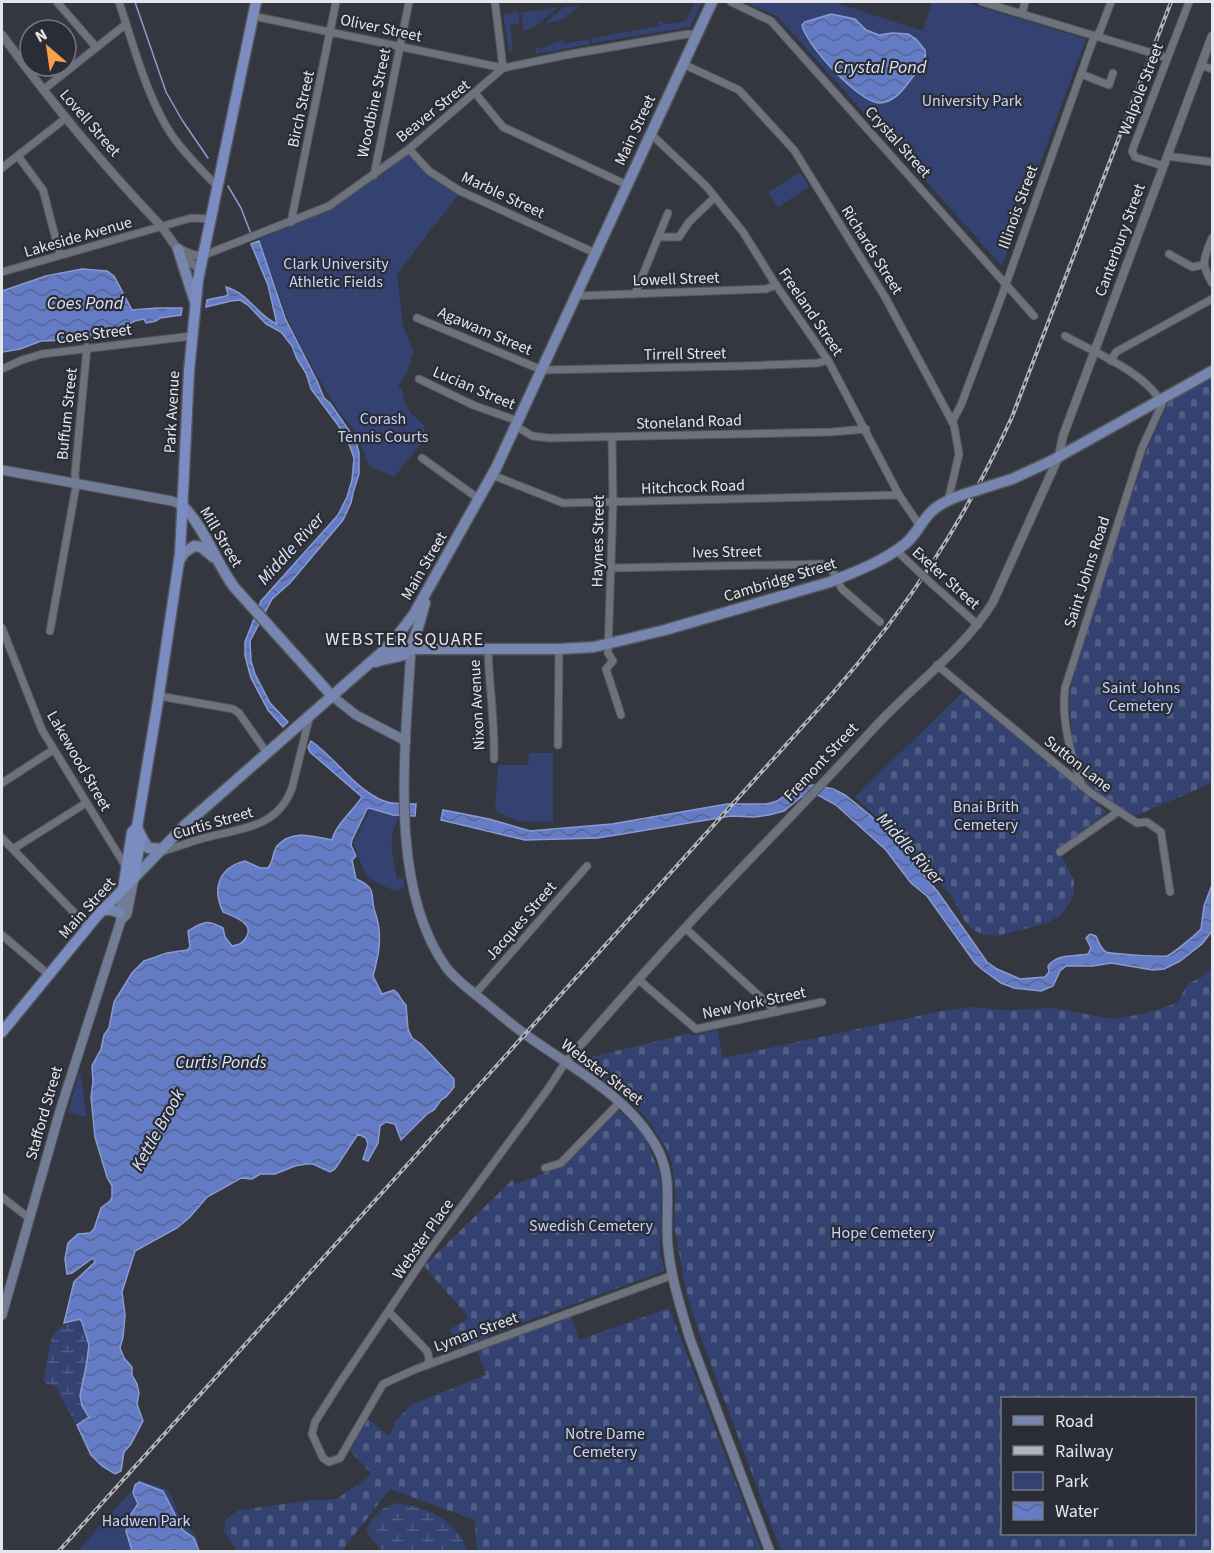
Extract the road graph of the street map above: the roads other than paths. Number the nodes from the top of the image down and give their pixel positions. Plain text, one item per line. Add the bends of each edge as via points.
1 (57, 2) edge
2 (119, 2) edge
3 (256, 2) edge
4 (336, 2) edge
5 (409, 2) edge
6 (495, 2) edge
7 (712, 2) edge
8 (731, 2) edge
9 (982, 2) edge
10 (1025, 2) edge
11 (1111, 2) edge
12 (1189, 2) edge
13 (1022, 13) junction
14 (253, 16) junction
15 (126, 24) junction
16 (330, 31) junction
17 (2, 35) edge
18 (696, 35) junction
19 (1096, 36) junction
20 (1212, 36) edge
21 (400, 46) junction
22 (96, 47) junction
23 (1166, 58) junction
24 (683, 64) junction
25 (1201, 65) junction
26 (503, 68) junction
27 (1212, 69) edge
28 (1113, 73) dead end
29 (1081, 74) junction
30 (43, 90) junction
31 (476, 94) junction
32 (66, 118) junction
33 (651, 134) junction
34 (409, 149) junction
35 (18, 156) junction
36 (1167, 156) junction
37 (1212, 162) edge
38 (1163, 166) junction
39 (2, 168) edge
40 (374, 175) junction
41 (627, 185) junction
42 (216, 186) junction
43 (715, 197) junction
44 (668, 213) dead end
45 (210, 219) junction
46 (291, 222) junction
47 (161, 227) junction
48 (658, 237) junction
49 (1212, 238) edge
50 (178, 249) junction
51 (595, 253) junction
52 (1169, 254) dead end
53 (60, 255) junction
54 (202, 256) junction
55 (1203, 265) junction
56 (200, 268) junction
57 (2, 272) edge
58 (1006, 282) junction
59 (1212, 283) edge
60 (776, 285) junction
61 (635, 294) junction
62 (576, 296) junction
63 (1212, 299) edge
64 (195, 302) junction
65 (1034, 316) dead end
66 (417, 318) dead end
67 (192, 336) junction
68 (1065, 336) dead end
69 (87, 347) junction
70 (1095, 352) junction
71 (828, 360) junction
72 (1111, 361) junction
73 (2, 369) edge
74 (542, 370) junction
75 (1212, 371) edge
76 (419, 379) dead end
77 (1160, 399) junction
78 (952, 422) junction
79 (517, 424) junction
80 (866, 429) junction
81 (612, 438) junction
82 (1059, 456) junction
83 (422, 458) dead end
84 (2, 470) edge
85 (492, 475) junction
86 (76, 483) junction
87 (899, 495) junction
88 (478, 499) junction
89 (948, 501) junction
90 (613, 502) junction
91 (182, 505) junction
92 (920, 526) junction
93 (896, 550) junction
94 (216, 560) junction
95 (179, 561) junction
96 (611, 568) junction
97 (837, 579) junction
98 (431, 584) junction
99 (880, 622) dead end
100 (406, 625) junction
101 (978, 625) junction
102 (2, 628) edge
103 (50, 631) dead end
104 (609, 645) junction
105 (411, 648) junction
106 (488, 648) junction
107 (385, 649) junction
108 (559, 649) junction
109 (367, 665) junction
110 (937, 665) junction
111 (159, 696) junction
112 (332, 696) junction
113 (310, 715) junction
114 (621, 715) dead end
115 (406, 741) junction
116 (558, 745) dead end
117 (53, 750) junction
118 (267, 753) junction
119 (1071, 757) junction
120 (494, 759) dead end
121 (1061, 769) junction
122 (2, 783) edge
123 (1082, 786) junction
124 (86, 803) junction
125 (1119, 812) junction
126 (139, 831) junction
127 (2, 838) edge
128 (13, 849) junction
129 (160, 851) junction
130 (1060, 852) dead end
131 (587, 866) dead end
132 (131, 874) junction
133 (123, 889) junction
134 (1170, 892) dead end
135 (102, 910) junction
136 (120, 916) junction
137 (88, 927) junction
138 (686, 928) junction
139 (3, 939) edge
140 (48, 975) junction
141 (639, 980) junction
142 (476, 994) junction
143 (822, 1002) dead end
144 (777, 1012) junction
145 (2, 1032) edge
146 (565, 1063) junction
147 (620, 1102) junction
148 (545, 1168) dead end
149 (2, 1197) edge
150 (29, 1218) junction
151 (673, 1275) junction
152 (389, 1312) junction
153 (2, 1315) edge
154 (428, 1365) junction
155 (328, 1462) joint
156 (770, 1551) edge

1 - 22 street
2 - 15 street
3 - 14 highway, Park Avenue
4 - 16 street, Birch Street
5 - 21 street, Woodbine Street
6 - 26 street
7 - 18 main road, Main Street
8 - 58 street, Crystal Street via 771,21
9 - 13 street
10 - 13 street
11 - 19 street, Illinois Street
12 - 23 street, Walpole Street
13 - 19 street
14 - 16 street, Oliver Street
14 - 42 highway, Park Avenue
15 - 22 street
15 - 42 street via 166,126
16 - 21 street, Oliver Street
16 - 46 street, Birch Street
17 - 30 street, Lovell Street
18 - 24 main road, Main Street
18 - 26 street
19 - 23 street, bridge
19 - 29 street, Illinois Street
20 - 25 street, Canterbury Street
21 - 26 street, Oliver Street
21 - 40 street, Woodbine Street
22 - 30 street
23 - 38 street, Walpole Street via 1132,151 1135,157
24 - 33 main road, Main Street
24 - 78 street, Richards Street via 739,90 794,150 885,297
25 - 27 street
25 - 36 street, Canterbury Street
26 - 31 street, Beaver Street
28 - 29 street via 1109,85
29 - 58 street, Illinois Street
30 - 32 street, Lovell Street
31 - 34 street, Beaver Street
31 - 41 street via 503,127
32 - 35 street
32 - 47 street, Lovell Street
33 - 41 main road, Main Street
33 - 43 street, Freeland Street
34 - 40 street, Beaver Street
34 - 51 street, Marble Street via 429,171 460,191
35 - 39 street
35 - 53 street via 43,190
36 - 37 street
36 - 38 street, Canterbury Street
38 - 70 street, Canterbury Street
40 - 46 street, Beaver Street via 329,206
41 - 51 main road, Main Street
42 - 45 highway, Park Avenue
43 - 48 street via 679,237
43 - 60 street, Freeland Street via 743,232
44 - 48 street
45 - 47 street, Lakeside Avenue via 191,218
45 - 54 highway, Park Avenue
46 - 54 street, Beaver Street
47 - 50 street, Lovell Street
47 - 53 street, Lakeside Avenue
48 - 61 street
49 - 55 street
50 - 54 street
50 - 56 street, Lovell Street
50 - 64 main road
51 - 62 main road, Main Street
52 - 55 street via 1192,267
53 - 57 street, Lakeside Avenue
54 - 56 highway, Park Avenue
55 - 59 street
56 - 64 highway, Park Avenue
58 - 65 street, Crystal Street
58 - 78 street, Illinois Street
60 - 61 street, Lowell Street via 766,289
60 - 71 street, Freeland Street
61 - 62 street, Lowell Street
62 - 74 main road, Main Street
63 - 72 street via 1116,352
64 - 67 highway, Park Avenue
66 - 74 street, Agawam Street
67 - 69 street, Coes Street
67 - 91 highway, Park Avenue
68 - 70 street
69 - 73 street, Coes Street via 42,354
69 - 86 street, Buffum Street
70 - 72 street
70 - 82 street, Canterbury Street
71 - 74 street, Tirrell Street via 753,366
71 - 80 street, Freeland Street
72 - 77 street via 1146,384
74 - 79 main road, Main Street
75 - 77 main road, Cambridge Street
76 - 79 street, Lucian Street
77 - 82 main road, Cambridge Street
77 - 119 street, Saint Johns Road via 1162,404 1142,448 1065,688
78 - 89 street, Richards Street via 959,454
79 - 81 street, Stoneland Road via 539,438
79 - 85 main road, Main Street
80 - 81 street, Stoneland Road
80 - 87 street, Freeland Street
81 - 90 street, Haynes Street
82 - 89 main road, Cambridge Street, bridge via 1012,479
82 - 101 street, Fremont Street via 993,602
83 - 88 street
84 - 86 main road, Mill Street
85 - 88 main road, Main Street
85 - 90 street, Hitchcock Road via 563,503
86 - 91 main road, Mill Street
86 - 103 street, Buffum Street
87 - 90 street, Hitchcock Road
87 - 92 street, Freeland Street
88 - 98 main road, Main Street
89 - 92 main road, Cambridge Street via 931,512
90 - 96 street, Haynes Street
91 - 94 main road, Mill Street via 193,516
91 - 95 highway, Park Avenue
92 - 93 main road, Cambridge Street
93 - 97 main road, Cambridge Street
93 - 101 street, Exeter Street, bridge
94 - 95 main road via 194,546
94 - 112 main road, Mill Street via 253,611
95 - 111 highway, Park Avenue
96 - 97 street, Ives Street via 815,563 828,566
96 - 104 street, Haynes Street
97 - 99 street, Ives Street via 842,589
97 - 104 main road, Cambridge Street
98 - 100 main road, Main Street
98 - 105 main road, Webster Street
100 - 105 main road, Webster Street
100 - 107 main road, Main Street
101 - 110 street, Fremont Street
102 - 117 street, Lakewood Street
104 - 108 main road, Cambridge Street
104 - 114 street, Haynes Street via 613,661 606,669
105 - 106 main road, Cambridge Street
105 - 107 main road, Cambridge Street
105 - 109 main road, Cambridge Street via 405,654
105 - 115 main road, Webster Street
106 - 108 main road, Cambridge Street
106 - 120 street, Nixon Avenue
107 - 109 main road, Main Street
108 - 116 street
109 - 112 main road, Main Street
110 - 121 street, Sutton Lane
110 - 138 street, Fremont Street
111 - 118 street via 233,709
111 - 126 highway, Park Avenue
112 - 113 main road, Main Street
112 - 115 main road via 356,715
113 - 118 main road, Main Street
113 - 129 street, Curtis Street via 289,798 277,813 243,829
115 - 142 main road, Webster Street via 405,816 415,895 435,948 448,968
117 - 122 street
117 - 124 street, Lakewood Street
118 - 129 main road, Main Street
119 - 121 street
119 - 123 street, Saint Johns Road
121 - 123 street, Sutton Lane
123 - 125 street, Sutton Lane
124 - 128 street
124 - 132 street, Lakewood Street
125 - 130 street
125 - 134 street, Sutton Lane via 1137,824 1147,822 1161,832
126 - 129 main road via 148,848
126 - 132 highway, Park Avenue via 132,832
127 - 128 street
128 - 137 street
129 - 132 main road, Main Street
131 - 142 street, Jacques Street
132 - 133 highway, Park Avenue
132 - 136 main road, Stafford Street via 127,914
133 - 135 highway, Main Street
133 - 136 main road, Stafford Street
135 - 136 main road
135 - 137 highway, Main Street
136 - 150 main road, Stafford Street
137 - 140 highway, Main Street
138 - 141 street, Fremont Street
138 - 144 street
139 - 140 street
140 - 145 highway, Main Street
141 - 144 street, New York Street via 696,1029
141 - 146 street, Fremont Street
142 - 146 main road, Webster Street
143 - 144 street, New York Street
146 - 147 main road, Webster Street
146 - 152 street, Webster Place
147 - 148 street via 561,1163
147 - 151 main road, Webster Street via 645,1127 666,1167 668,1245
149 - 150 street
150 - 153 main road, Stafford Street
151 - 154 street, Lyman Street
151 - 156 main road, Webster Street via 690,1339
152 - 154 street via 427,1351
152 - 155 street, Webster Place via 315,1422 313,1435
154 - 155 street, Lyman Street via 383,1384 344,1453

